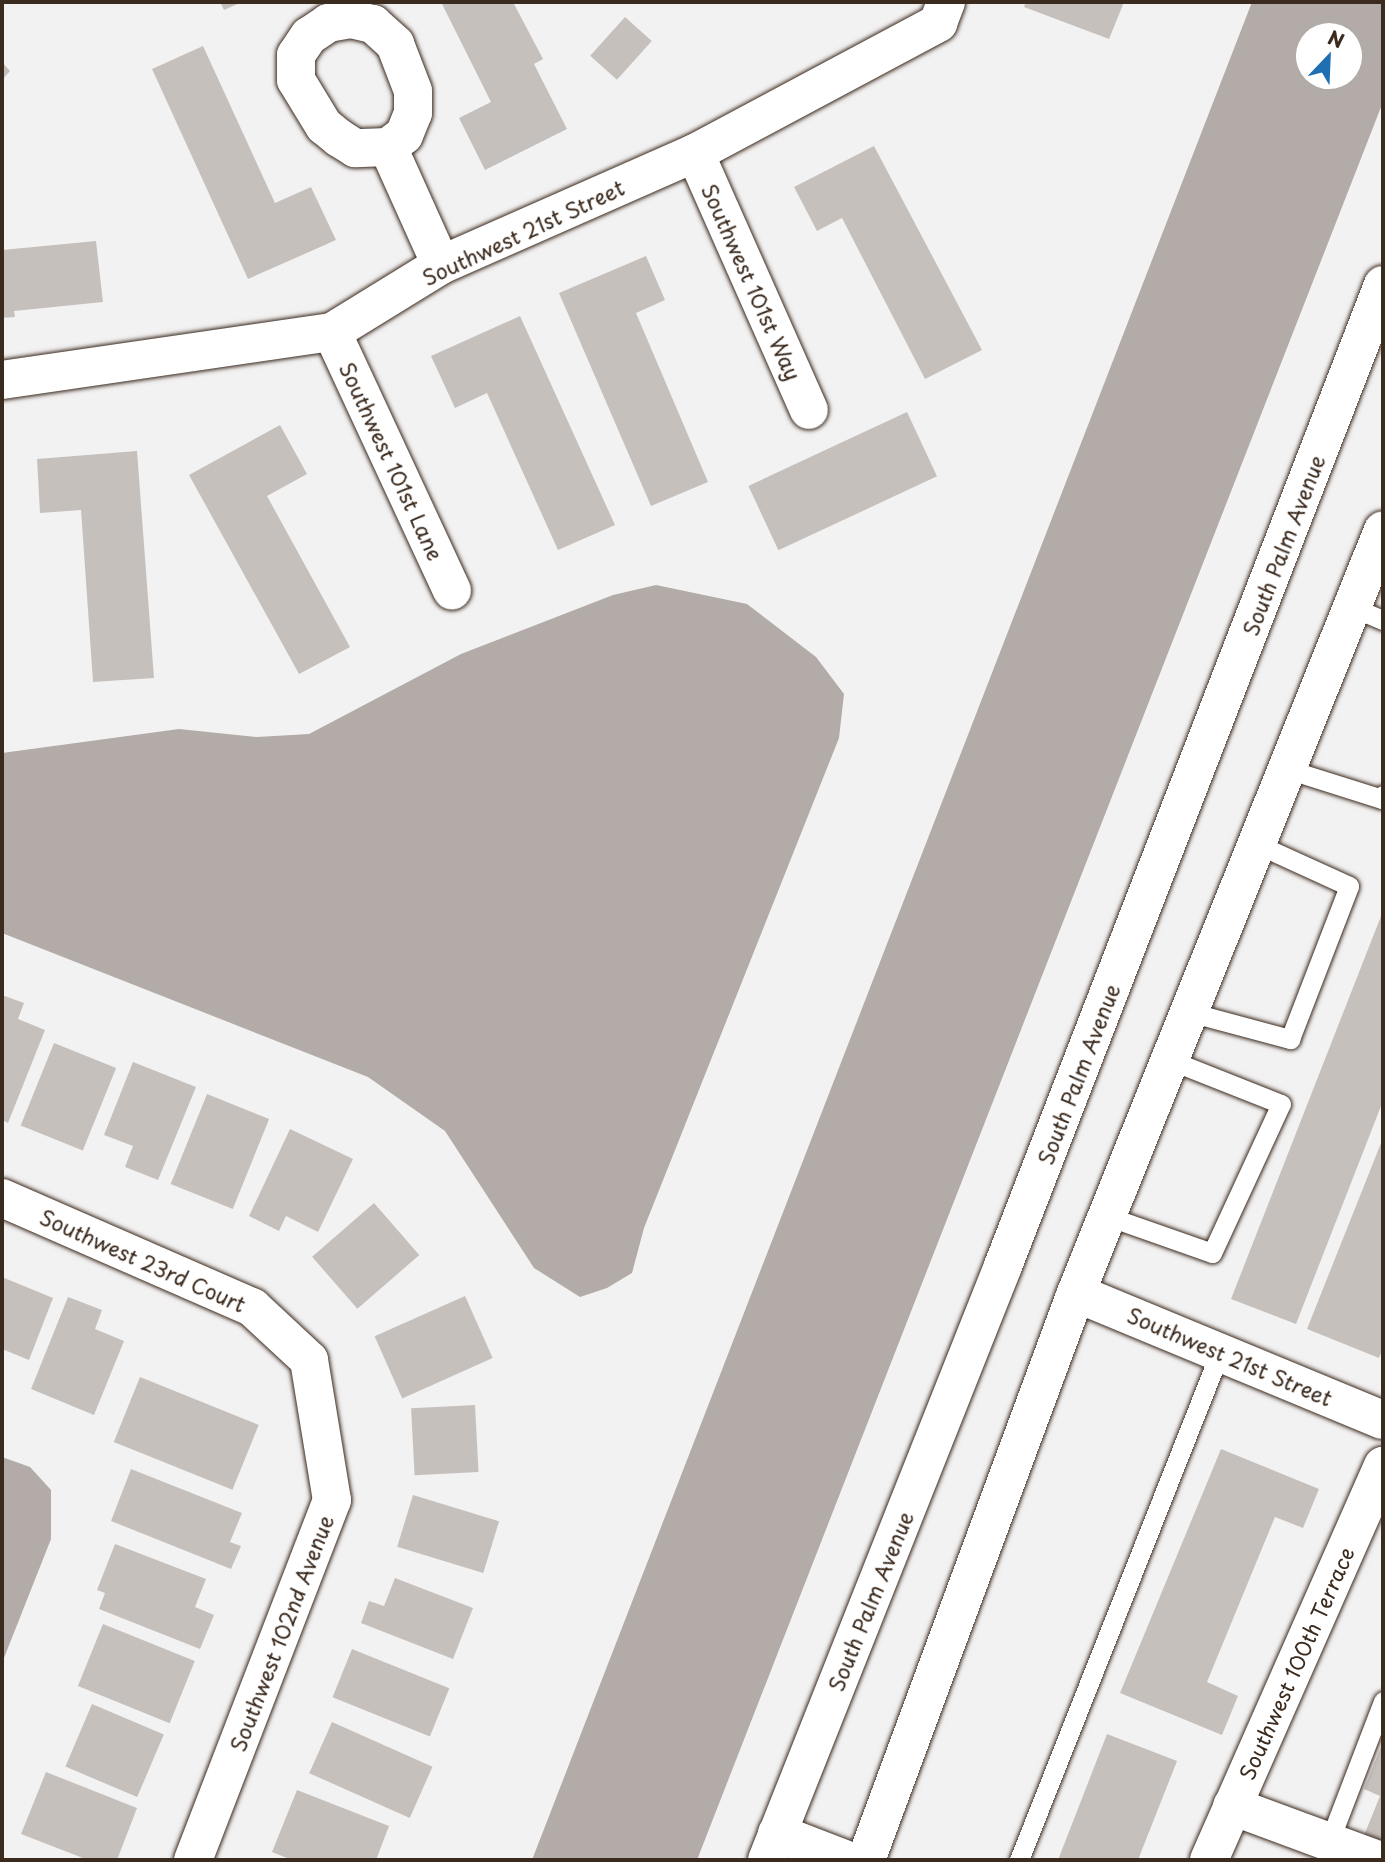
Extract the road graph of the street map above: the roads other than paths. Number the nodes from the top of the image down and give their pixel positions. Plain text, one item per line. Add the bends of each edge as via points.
1 (942, 12) edge
2 (388, 148) dead end
3 (695, 153) junction
4 (441, 265) junction
5 (1383, 285) edge
6 (332, 332) junction
7 (2, 380) edge
8 (809, 410) dead end
9 (1383, 530) edge
10 (1376, 569) edge
11 (452, 590) dead end
12 (1368, 613) edge
13 (1287, 769) junction
14 (1383, 795) edge
15 (1257, 844) junction
16 (1189, 1012) junction
17 (1170, 1060) junction
18 (2, 1198) edge
19 (1107, 1216) junction
20 (1076, 1293) junction
21 (1220, 1352) junction
22 (309, 1360) joint
23 (1383, 1420) edge
24 (1383, 1466) edge
25 (1383, 1701) edge
26 (1232, 1807) junction
27 (1329, 1842) junction
28 (772, 1847) edge
29 (193, 1860) edge
30 (847, 1860) edge
31 (866, 1860) edge
32 (1019, 1860) edge
33 (1209, 1860) edge
34 (1378, 1860) edge

1 - 3 street, Southwest 21st Street
2 - 4 street
3 - 4 street, Southwest 21st Street
3 - 8 street, Southwest 101st Way
4 - 6 street, Southwest 21st Street
5 - 28 street, South Palm Avenue via 1009,1253
6 - 7 street, Southwest 21st Street
6 - 11 street, Southwest 101st Lane
9 - 10 street
10 - 12 street
12 - 13 street
13 - 14 lane via 1382,799
13 - 15 street
15 - 16 street
15 - 16 lane via 1349,886 1290,1039
16 - 17 street
17 - 19 street
17 - 19 lane via 1281,1104 1212,1253
18 - 22 street, Southwest 23rd Court via 252,1307
19 - 20 street
20 - 21 street, Southwest 21st Street
20 - 31 street
21 - 23 street, Southwest 21st Street
21 - 32 lane
22 - 29 street, Southwest 102nd Avenue via 332,1500
24 - 26 street, Southwest 100th Terrace
25 - 27 lane
26 - 27 street
26 - 33 street, Southwest 100th Terrace
27 - 34 street
28 - 30 street

